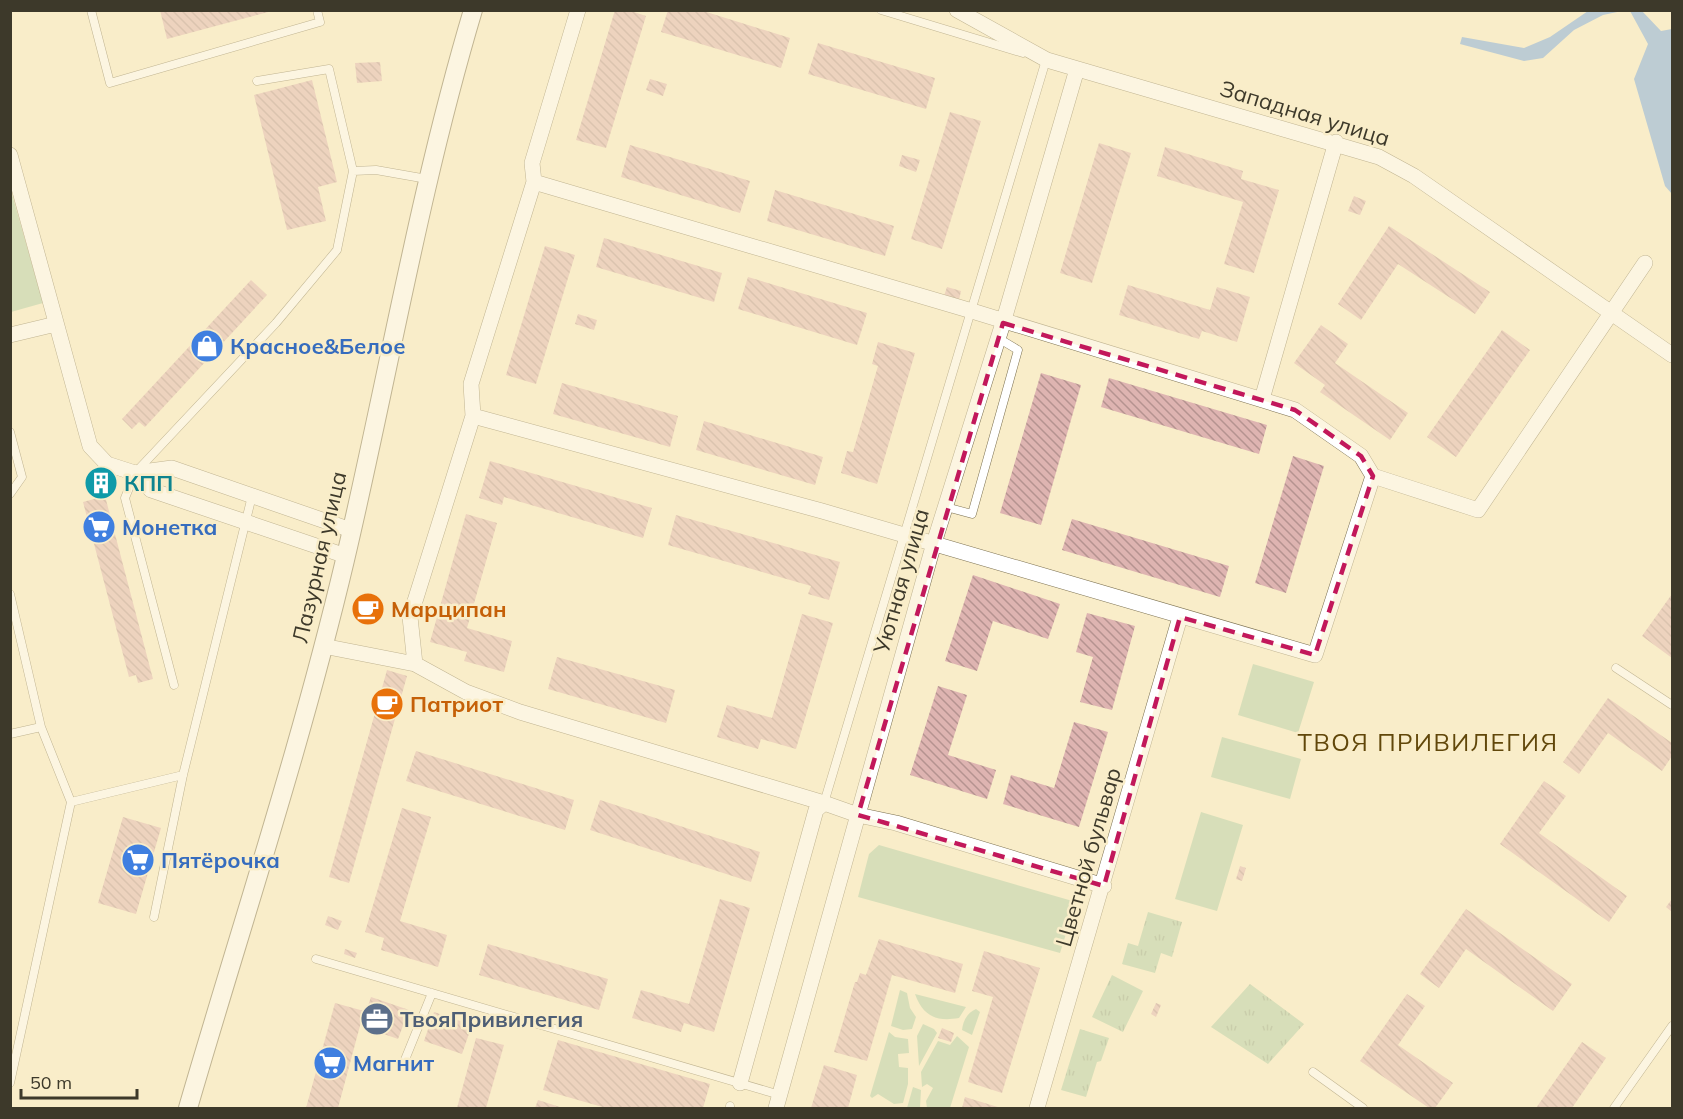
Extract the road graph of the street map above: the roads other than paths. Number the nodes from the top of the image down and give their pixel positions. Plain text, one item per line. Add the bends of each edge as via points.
1 (91, 10) edge
2 (317, 10) edge
3 (473, 10) edge
4 (578, 10) edge
5 (881, 10) edge
6 (957, 10) edge
7 (1047, 60) junction
8 (1077, 69) junction
9 (257, 81) dead end
10 (1335, 142) junction
11 (10, 155) edge
12 (353, 171) junction
13 (429, 179) junction
14 (534, 182) junction
15 (1646, 263) dead end
16 (972, 311) junction
17 (1611, 312) junction
18 (1003, 322) junction
19 (56, 324) junction
20 (10, 335) edge
21 (998, 338) junction
22 (1672, 355) edge
23 (1262, 399) junction
24 (474, 416) junction
25 (10, 432) edge
26 (135, 473) junction
27 (1373, 476) junction
28 (10, 494) edge
29 (252, 496) junction
30 (946, 507) junction
31 (244, 523) junction
32 (351, 530) junction
33 (905, 535) junction
34 (934, 543) junction
35 (346, 556) junction
36 (10, 594) edge
37 (1180, 617) junction
38 (323, 646) junction
39 (415, 664) junction
40 (1616, 668) dead end
41 (174, 685) dead end
42 (1672, 705) edge
43 (40, 727) junction
44 (10, 734) edge
45 (183, 775) junction
46 (71, 802) junction
47 (824, 803) junction
48 (858, 815) junction
49 (1104, 886) junction
50 (154, 917) dead end
51 (316, 959) dead end
52 (432, 993) junction
53 (1672, 1026) edge
54 (402, 1067) dead end
55 (1313, 1072) dead end
56 (10, 1083) edge
57 (740, 1083) junction
58 (778, 1102) edge
59 (188, 1108) edge
60 (1037, 1108) edge
61 (1363, 1108) edge
62 (1614, 1108) edge

1 - 2 lane via 110,83 320,22
3 - 13 street, Лазурная улица
4 - 14 street via 532,164
5 - 7 lane
6 - 7 street, Западная улица
7 - 8 street, Западная улица
7 - 16 lane
8 - 10 street, Западная улица
8 - 18 street, Уютная улица
9 - 12 lane via 329,69
10 - 17 street, Западная улица via 1379,157 1414,176
10 - 23 street
11 - 19 street
12 - 13 lane via 376,170
12 - 26 lane via 337,250 276,323
13 - 32 street, Лазурная улица
14 - 16 street
14 - 24 street via 471,384
15 - 17 street
16 - 18 street
16 - 33 lane
17 - 22 street, Западная улица
17 - 27 street via 1478,510
18 - 21 street, Уютная улица
18 - 23 street
19 - 20 street
19 - 26 street via 90,446 107,464
21 - 30 street, Уютная улица
21 - 30 lane via 1018,350 972,514
23 - 27 street via 1295,410 1361,456
24 - 33 street
24 - 39 street via 410,617
25 - 28 lane via 22,477
26 - 29 street via 172,468
26 - 31 street via 151,490
26 - 41 lane via 125,498
27 - 37 street via 1315,655
29 - 31 lane
29 - 32 street
30 - 34 street, Уютная улица
31 - 35 street
31 - 45 lane
32 - 35 street, Лазурная улица
33 - 34 street
33 - 47 lane
34 - 37 street
34 - 48 street, Уютная улица
35 - 38 street, Лазурная улица
36 - 43 lane
37 - 49 street, Цветной бульвар
38 - 39 street
38 - 59 street, Лазурная улица via 273,831
39 - 47 street via 466,692 520,712
40 - 42 lane
43 - 44 lane
43 - 46 lane
45 - 46 lane
45 - 50 lane
46 - 56 lane
47 - 48 street
47 - 57 street via 816,810
48 - 49 street
48 - 58 street, Уютная улица
49 - 60 street, Цветной бульвар
51 - 52 lane
52 - 54 lane
52 - 57 lane
53 - 62 lane
55 - 61 lane
57 - 58 lane

